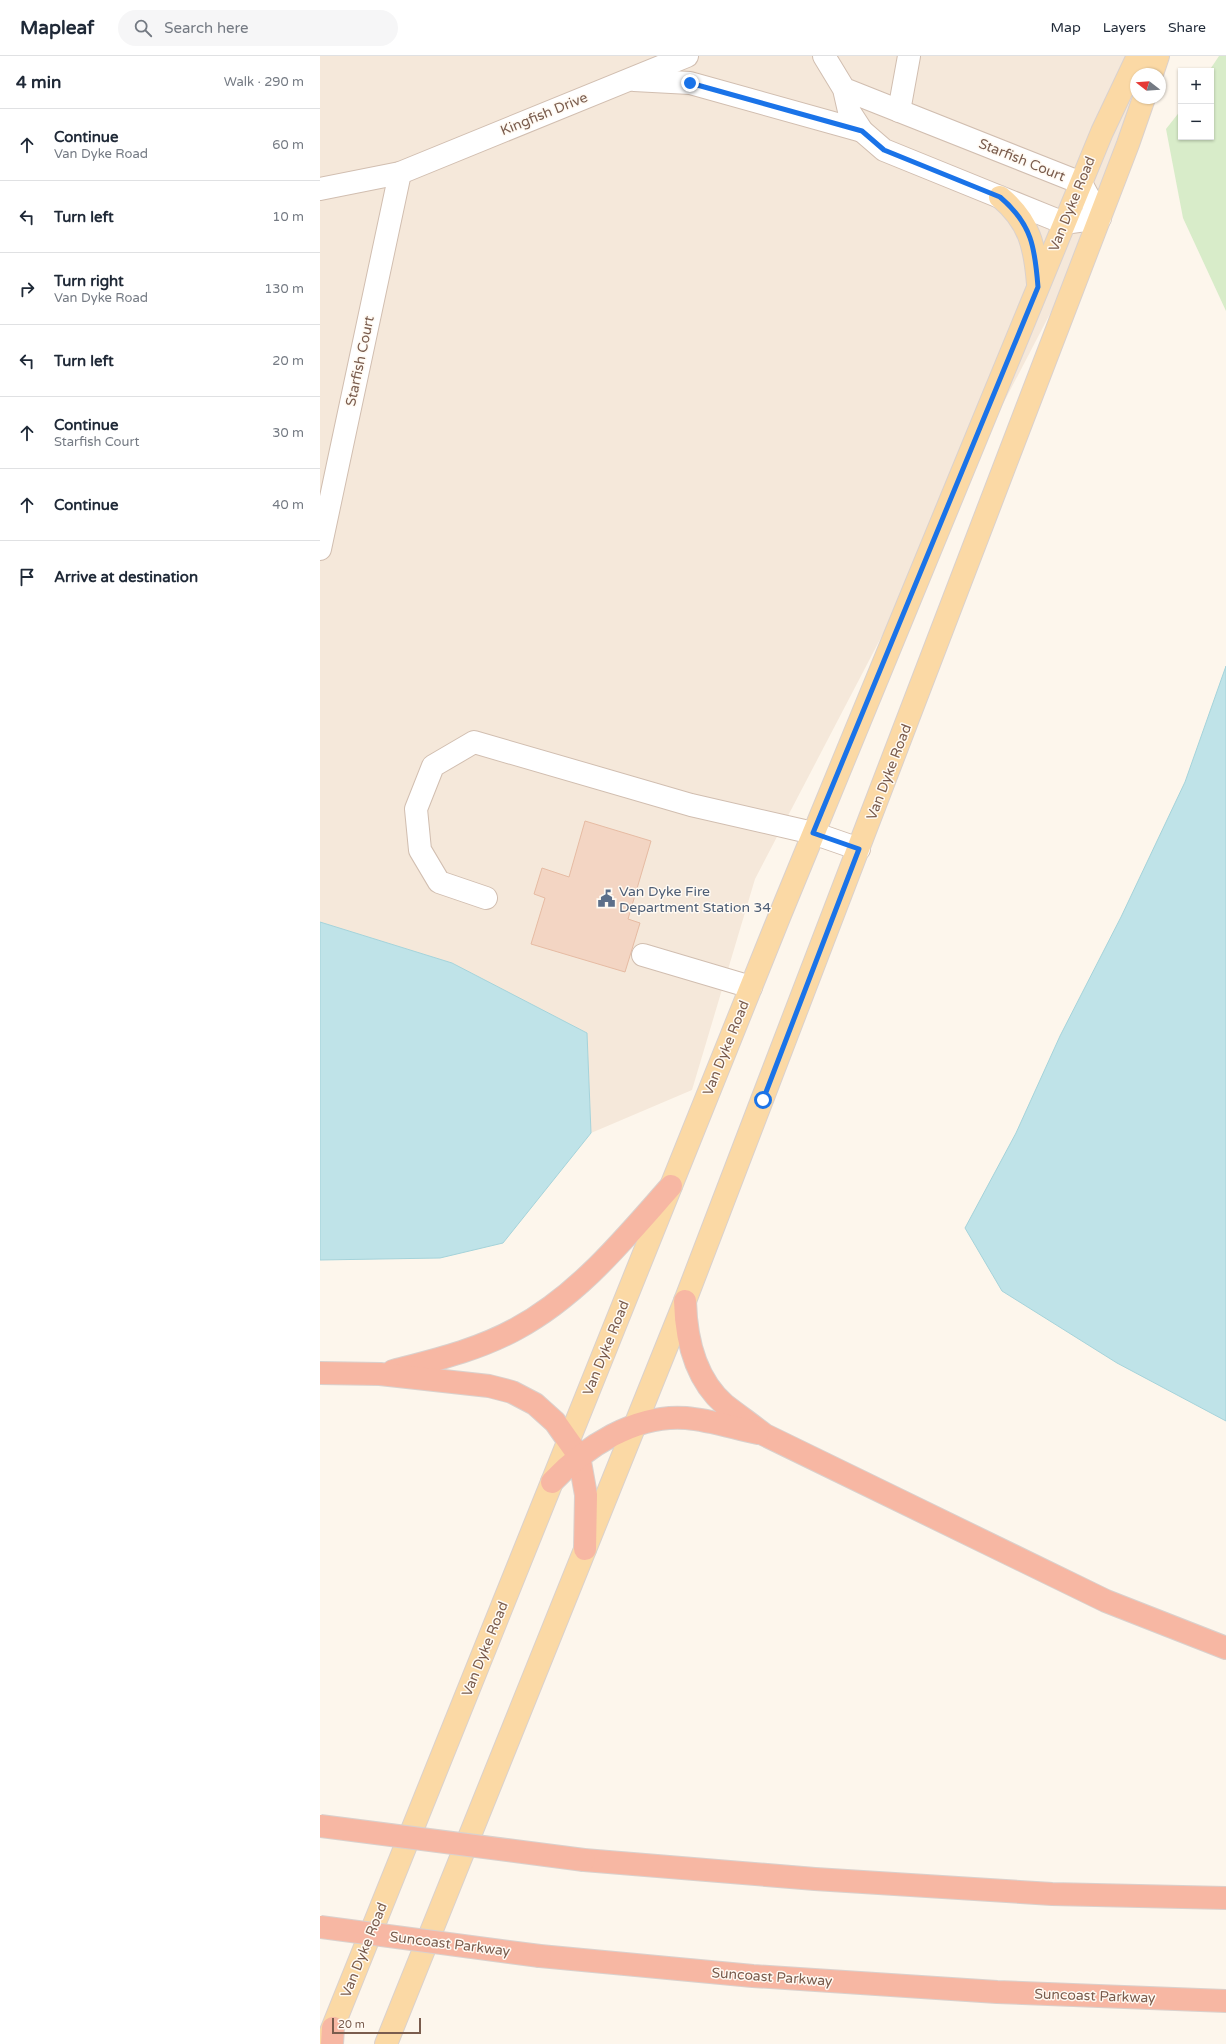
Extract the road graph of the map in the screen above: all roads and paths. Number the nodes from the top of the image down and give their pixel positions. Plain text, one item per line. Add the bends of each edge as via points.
1 (687, 56) edge
2 (824, 56) edge
3 (909, 56) edge
4 (1138, 56) edge
5 (1158, 56) edge
6 (1154, 68) edge
7 (629, 80) junction
8 (844, 89) junction
9 (1142, 104) edge
10 (899, 111) junction
11 (862, 131) junction
12 (400, 173) junction
13 (1081, 183) junction
14 (320, 189) edge
15 (1000, 197) junction
16 (1100, 218) junction
17 (1064, 224) junction
18 (1038, 287) junction
19 (320, 549) edge
20 (813, 833) junction
21 (859, 849) junction
22 (486, 898) dead end
23 (643, 955) dead end
24 (751, 986) junction
25 (671, 1186) junction
26 (685, 1301) junction
27 (320, 1373) edge
28 (380, 1374) junction
29 (634, 1426) junction
30 (765, 1435) junction
31 (574, 1448) junction
32 (585, 1549) junction
33 (1226, 1648) edge
34 (320, 1826) edge
35 (1226, 1898) edge
36 (320, 1927) edge
37 (1226, 2001) edge
38 (330, 2039) edge
39 (386, 2044) edge

1 - 7 street, Kingfish Drive
2 - 8 street
3 - 10 street
4 - 13 main road, Van Dyke Road
5 - 6 main road
7 - 11 street via 690,83
7 - 12 street, Kingfish Drive
8 - 10 street, Starfish Court
8 - 11 street via 849,111
9 - 16 main road, Van Dyke Road
10 - 13 street, Starfish Court
11 - 15 street via 884,150
12 - 14 street, Kingfish Drive
12 - 19 street, Starfish Court
13 - 16 street, Starfish Court
13 - 17 main road, Van Dyke Road
15 - 17 street
15 - 18 main road via 1018,214 1029,235 1034,251
16 - 17 street
16 - 21 main road, Van Dyke Road
17 - 18 main road, Van Dyke Road
18 - 20 main road, Van Dyke Road
20 - 21 street
20 - 22 street via 691,805 474,742 434,766 416,809 420,850 439,882
20 - 24 main road, Van Dyke Road
21 - 26 main road, Van Dyke Road
23 - 24 street
24 - 25 main road, Van Dyke Road
25 - 28 highway via 587,1278 516,1329 457,1354
25 - 31 main road, Van Dyke Road
26 - 29 main road, Van Dyke Road
26 - 30 highway via 685,1324 689,1344 700,1372 724,1404
27 - 28 highway
28 - 31 highway via 489,1386 512,1392 535,1404 555,1422
29 - 30 highway via 672,1417 687,1418
29 - 31 highway
29 - 32 main road, Van Dyke Road
30 - 33 highway via 1106,1601
31 - 32 highway via 586,1495
31 - 38 main road, Van Dyke Road via 552,1482
32 - 39 main road, Van Dyke Road
34 - 35 highway, bridge via 584,1860 815,1879 1052,1894
36 - 37 highway, Suncoast Parkway, bridge via 540,1956 784,1978 997,1992

